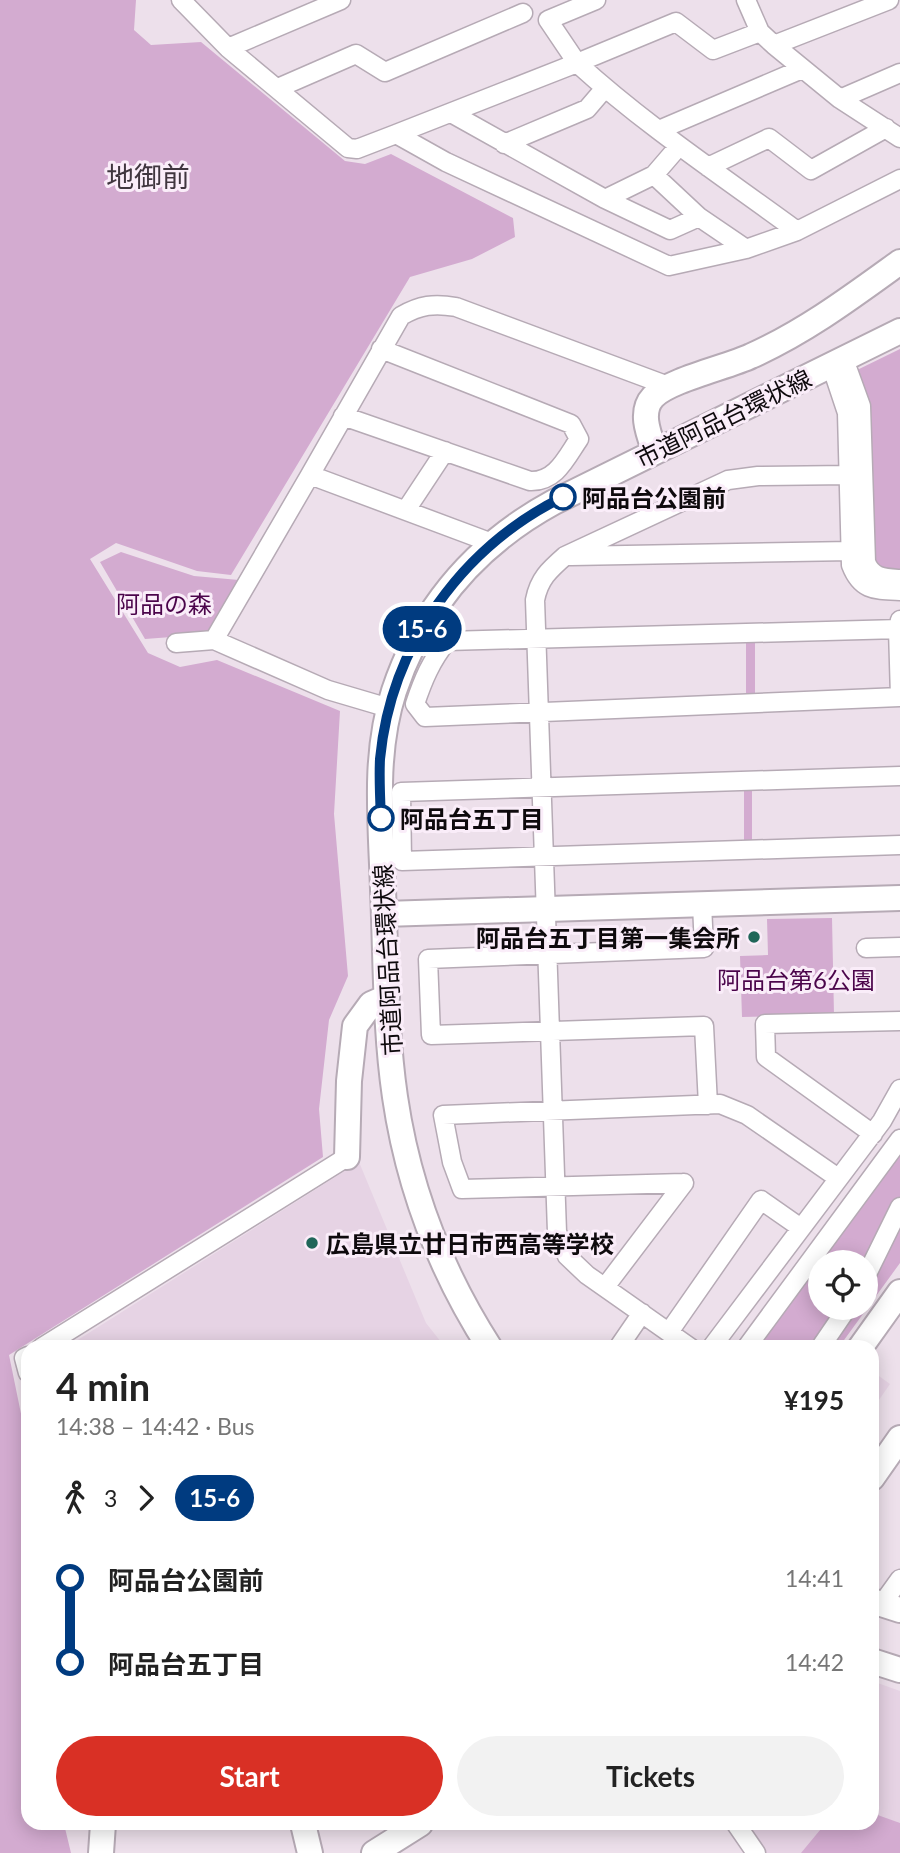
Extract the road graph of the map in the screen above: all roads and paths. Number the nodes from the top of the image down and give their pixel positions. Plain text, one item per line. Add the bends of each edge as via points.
1 (181, 0) edge
2 (341, 0) edge
3 (596, 0) edge
4 (889, 0) edge
5 (748, 1) edge
6 (520, 7) edge
7 (548, 20) junction
8 (760, 32) junction
9 (774, 45) junction
10 (228, 48) junction
11 (577, 63) junction
12 (802, 69) junction
13 (900, 73) edge
14 (278, 88) junction
15 (605, 88) junction
16 (840, 99) junction
17 (451, 113) junction
18 (659, 130) junction
19 (893, 133) edge
20 (396, 134) junction
21 (505, 144) junction
22 (679, 146) junction
23 (708, 167) junction
24 (654, 174) junction
25 (900, 179) edge
26 (605, 199) junction
27 (699, 217) junction
28 (797, 230) junction
29 (746, 249) junction
30 (900, 262) edge
31 (900, 331) edge
32 (381, 349) junction
33 (840, 368) junction
34 (671, 387) junction
35 (343, 416) junction
36 (444, 451) junction
37 (654, 452) junction
38 (310, 475) junction
39 (850, 475) junction
40 (406, 510) junction
41 (629, 525) junction
42 (492, 543) junction
43 (851, 551) junction
44 (635, 555) junction
45 (565, 556) junction
46 (900, 579) edge
47 (900, 592) edge
48 (899, 626) edge
49 (536, 639) junction
50 (214, 640) junction
51 (176, 643) dead end
52 (900, 697) edge
53 (389, 708) junction
54 (539, 713) junction
55 (900, 776) edge
56 (541, 787) junction
57 (900, 845) edge
58 (544, 856) junction
59 (900, 898) edge
60 (702, 904) junction
61 (546, 909) junction
62 (384, 914) junction
63 (866, 947) dead end
64 (900, 947) edge
65 (547, 954) junction
66 (387, 997) junction
67 (900, 1021) edge
68 (550, 1031) junction
69 (900, 1089) edge
70 (708, 1105) junction
71 (553, 1111) junction
72 (873, 1134) junction
73 (900, 1139) edge
74 (347, 1157) joint
75 (838, 1178) junction
76 (555, 1187) junction
77 (900, 1207) edge
78 (801, 1228) junction
79 (878, 1252) edge
80 (605, 1287) junction
81 (900, 1292) edge
82 (642, 1313) junction
83 (839, 1320) edge
84 (669, 1332) junction
85 (54, 1340) edge
86 (485, 1340) edge
87 (623, 1340) edge
88 (680, 1340) edge
89 (717, 1340) edge
90 (752, 1340) edge
91 (825, 1340) edge
92 (866, 1340) edge
93 (896, 1453) edge
94 (879, 1471) edge
95 (900, 1579) edge
96 (884, 1605) edge
97 (879, 1663) edge
98 (900, 1670) edge
99 (103, 1830) edge
100 (304, 1830) edge
101 (410, 1830) edge
102 (740, 1830) edge
103 (101, 1853) edge
104 (310, 1853) edge
105 (374, 1853) edge
106 (755, 1853) edge

1 - 10 street
2 - 10 street
3 - 7 street
4 - 9 street
5 - 8 street
6 - 7 street
6 - 14 street via 385,72 356,54
7 - 11 street
8 - 9 street
8 - 11 street via 713,50 676,22
9 - 12 street
10 - 14 street
11 - 15 street
11 - 17 street
12 - 16 street
12 - 18 street
13 - 16 street
14 - 20 street via 348,148
15 - 18 street
15 - 21 street via 587,109
16 - 19 street
17 - 20 street
17 - 21 street
18 - 22 street
19 - 23 street via 811,170 769,138
20 - 29 street via 668,266
21 - 26 street
22 - 23 street
22 - 24 street
23 - 28 street
24 - 26 street
24 - 27 street
25 - 28 street
26 - 27 street via 670,230
27 - 29 street
28 - 29 street
30 - 34 street via 782,341
31 - 33 street, 市道阿品台環状線
32 - 34 street via 401,316 440,304
32 - 35 street
32 - 36 street via 571,424 579,439 554,475 538,481
33 - 37 street, 市道阿品台環状線
33 - 39 street
33 - 46 street via 861,407 866,562 876,576
34 - 37 street via 655,394 648,405 648,433
35 - 36 street
35 - 38 street
36 - 40 street
37 - 42 street, 市道阿品台環状線 via 543,508
38 - 40 street
38 - 50 street
39 - 41 street via 727,480
39 - 43 street
40 - 42 street
41 - 44 street
41 - 45 street
42 - 53 street, 市道阿品台環状線 via 456,578 427,619
43 - 44 street
43 - 47 street via 857,580 867,587
44 - 45 street
45 - 49 street via 538,584
48 - 49 street
48 - 52 street
49 - 54 street
49 - 54 street via 447,641 424,677 415,704 425,717
50 - 51 street
50 - 53 street via 328,690
52 - 54 street
53 - 62 street, 市道阿品台環状線 via 380,776
54 - 56 street
55 - 56 street
56 - 58 street
56 - 58 street via 401,792 402,861
57 - 58 street
58 - 61 street
59 - 60 street
60 - 61 street
60 - 65 street via 704,947
61 - 62 street
61 - 65 street
62 - 66 street, 市道阿品台環状線
63 - 64 street
65 - 68 street
65 - 68 street via 428,959 431,1035
66 - 74 street via 371,1004 355,1026
66 - 86 street, 市道阿品台環状線 via 395,1096 412,1177 440,1255
67 - 72 street via 765,1024 766,1057
68 - 70 street via 704,1026
68 - 71 street
69 - 72 street
70 - 71 street
70 - 75 street via 720,1104 747,1115
71 - 76 street
71 - 76 street via 443,1115 461,1189
72 - 75 street
73 - 90 street
74 - 85 street
75 - 78 street
76 - 80 street via 557,1232 567,1256
76 - 80 street via 684,1183
77 - 79 street
78 - 84 street via 761,1200
78 - 89 street
80 - 82 street
81 - 92 street
82 - 84 street
82 - 87 street
83 - 91 street
84 - 88 street
93 - 94 street
95 - 96 street
97 - 98 street
99 - 103 street
100 - 104 street
101 - 105 street
102 - 106 street

